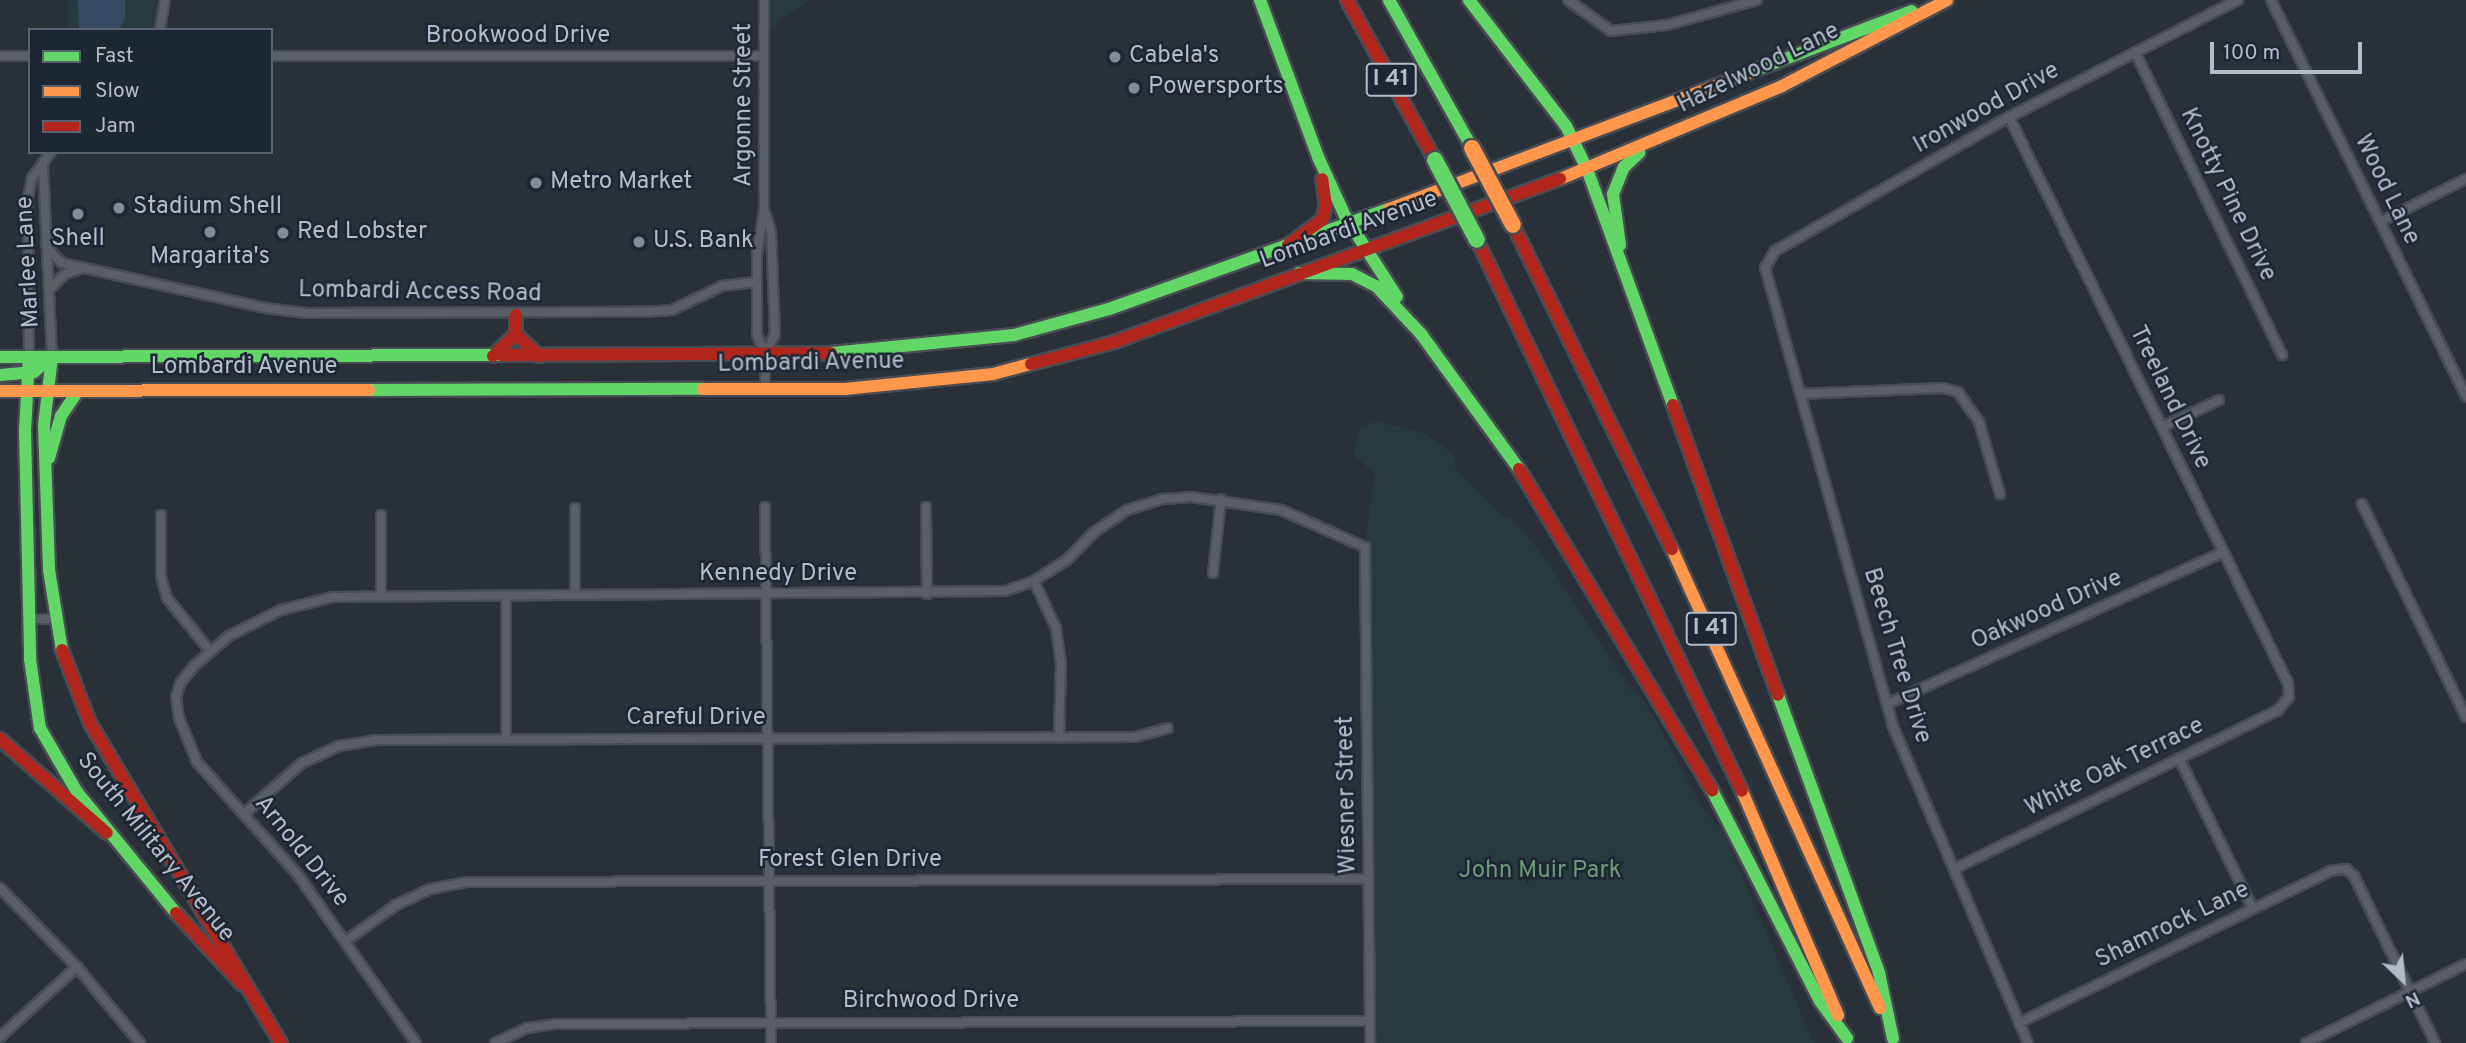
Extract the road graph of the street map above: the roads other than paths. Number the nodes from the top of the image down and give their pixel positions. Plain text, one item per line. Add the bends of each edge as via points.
1 (165, 0) edge
2 (764, 0) edge
3 (1260, 0) edge
4 (1347, 0) edge
5 (1389, 0) edge
6 (1469, 0) edge
7 (1568, 0) edge
8 (1757, 0) edge
9 (1938, 0) edge
10 (1947, 0) edge
11 (2238, 0) edge
12 (2271, 0) edge
13 (160, 28) edge
14 (2135, 52) junction
15 (28, 56) edge
16 (273, 56) edge
17 (764, 56) junction
18 (0, 57) edge
19 (2009, 117) junction
20 (1574, 141) junction
21 (1651, 144) junction
22 (1314, 150) junction
23 (50, 154) edge
24 (43, 166) junction
25 (1587, 169) junction
26 (2466, 179) edge
27 (764, 211) junction
28 (2380, 222) junction
29 (1349, 223) junction
30 (1287, 245) junction
31 (47, 248) junction
32 (1365, 248) junction
33 (1622, 256) junction
34 (82, 268) junction
35 (1765, 268) joint
36 (1299, 273) junction
37 (757, 282) junction
38 (52, 288) junction
39 (516, 315) junction
40 (516, 334) junction
41 (1421, 334) junction
42 (765, 354) junction
43 (2282, 355) dead end
44 (493, 356) junction
45 (0, 357) edge
46 (29, 357) junction
47 (52, 357) junction
48 (540, 357) junction
49 (27, 374) junction
50 (0, 375) edge
51 (765, 389) junction
52 (0, 391) edge
53 (26, 391) junction
54 (47, 391) junction
55 (77, 391) junction
56 (1800, 394) junction
57 (2466, 397) edge
58 (2219, 400) dead end
59 (2162, 427) junction
60 (46, 465) junction
61 (2000, 494) dead end
62 (1221, 499) junction
63 (2362, 504) dead end
64 (765, 507) dead end
65 (926, 507) dead end
66 (575, 508) dead end
67 (161, 515) dead end
68 (381, 515) dead end
69 (1365, 547) joint
70 (2223, 552) junction
71 (1213, 573) dead end
72 (1034, 581) junction
73 (766, 594) junction
74 (927, 594) junction
75 (382, 595) junction
76 (506, 595) junction
77 (575, 595) junction
78 (29, 619) junction
79 (54, 619) junction
80 (210, 651) junction
81 (181, 682) joint
82 (2289, 697) joint
83 (1887, 705) junction
84 (2466, 717) edge
85 (1168, 728) dead end
86 (767, 738) junction
87 (1059, 738) junction
88 (0, 739) edge
89 (506, 739) junction
90 (2179, 758) junction
91 (245, 813) junction
92 (113, 835) junction
93 (1954, 869) junction
94 (1369, 879) junction
95 (769, 880) junction
96 (0, 888) edge
97 (2253, 909) junction
98 (347, 940) junction
99 (2466, 964) edge
100 (77, 967) junction
101 (243, 984) junction
102 (2410, 992) junction
103 (1370, 1021) junction
104 (770, 1022) junction
105 (2020, 1024) junction
106 (0, 1037) edge
107 (1848, 1041) edge
108 (1894, 1041) edge
109 (140, 1043) edge
110 (281, 1043) edge
111 (416, 1043) edge
112 (495, 1043) edge
113 (771, 1043) edge
114 (1370, 1043) edge
115 (2028, 1043) edge
116 (2306, 1043) edge
117 (2435, 1043) edge

1 - 13 street
2 - 17 street, Argonne Street
3 - 22 main road
4 - 107 main road, I 41, bridge via 1478,240 1663,619 1769,849
5 - 108 main road, I 41, bridge via 1513,225 1704,613
6 - 20 main road
7 - 8 street via 1611,31 1638,31
9 - 20 main road, Hazelwood Lane
10 - 21 main road, Hazelwood Lane via 1782,86
11 - 14 street, Ironwood Drive
12 - 28 street, Wood Lane
14 - 19 street, Ironwood Drive
14 - 43 street, Knotty Pine Drive
15 - 18 street
16 - 17 street, Brookwood Drive
17 - 27 street, Argonne Street
19 - 35 street, Ironwood Drive via 1775,251
19 - 59 street, Treeland Drive
20 - 25 main road
20 - 29 main road, Lombardi Avenue
21 - 25 main road, Hazelwood Lane
21 - 33 main road via 1630,160 1615,186 1613,202
22 - 29 main road
22 - 30 main road via 1325,213 1316,228
23 - 24 street, Marlee Lane
24 - 31 street, Marlee Lane
24 - 46 street, Marlee Lane via 32,178 28,197
25 - 32 main road, Lombardi Avenue
25 - 33 main road
26 - 28 street
27 - 37 street, Argonne Street
27 - 42 street, Argonne Street via 771,231 775,334
28 - 57 street, Wood Lane
29 - 30 main road, Lombardi Avenue
29 - 32 main road
30 - 42 main road, Lombardi Avenue via 1109,309 1014,335 904,349
31 - 34 street, Lombardi Access Road via 59,262
31 - 38 street, Marlee Lane
32 - 36 main road, Lombardi Avenue
32 - 41 main road
33 - 108 main road via 1879,973
34 - 38 street via 65,274
34 - 39 street, Lombardi Access Road via 281,311
35 - 56 street, Beech Tree Drive
36 - 41 main road via 1347,274 1367,280
36 - 51 main road, Lombardi Avenue via 1100,347 993,374 885,388
37 - 39 street, Lombardi Access Road via 722,286 672,310
37 - 42 street, Argonne Street via 757,335
38 - 47 street, Marlee Lane
39 - 40 main road
40 - 44 main road
40 - 48 main road
41 - 107 main road via 1533,490 1653,687 1752,862 1819,1001
42 - 48 main road, Lombardi Avenue
42 - 51 street, Argonne Street
44 - 47 main road, Lombardi Avenue
44 - 48 main road, Lombardi Avenue
45 - 46 main road, Lombardi Avenue
46 - 47 main road, Lombardi Avenue
46 - 49 main road, South Military Avenue
47 - 49 main road
47 - 54 main road, South Military Avenue
49 - 50 main road
49 - 53 main road, South Military Avenue
51 - 55 main road, Lombardi Avenue
52 - 53 main road, Lombardi Avenue
53 - 54 main road, Lombardi Avenue
53 - 78 main road, South Military Avenue
54 - 55 main road, Lombardi Avenue
54 - 60 main road, South Military Avenue
55 - 60 main road via 61,416
56 - 61 street via 1942,388 1958,392 1979,422
56 - 83 street, Beech Tree Drive
58 - 59 street
59 - 70 street, Treeland Drive
60 - 79 main road, South Military Avenue
62 - 69 street, Kennedy Drive via 1281,510
62 - 71 street
62 - 72 street, Kennedy Drive via 1163,499 1127,510
63 - 84 street
64 - 73 street
65 - 74 street
66 - 77 street
67 - 80 street via 161,576 167,598
68 - 75 street
69 - 94 street, Wiesner Street
70 - 82 street, Treeland Drive via 2288,684
70 - 83 street, Oakwood Drive
72 - 74 street, Kennedy Drive via 986,593
72 - 87 street via 1056,628
73 - 74 street, Kennedy Drive
73 - 77 street, Kennedy Drive
73 - 86 street
75 - 76 street, Kennedy Drive
75 - 80 street, Kennedy Drive via 333,597 281,610
76 - 77 street, Kennedy Drive
76 - 89 street
78 - 79 street
78 - 92 main road, South Military Avenue via 32,687 43,735 66,778
79 - 101 main road, South Military Avenue via 86,716 214,925
80 - 81 street, Kennedy Drive
81 - 91 street, Arnold Drive via 176,698 178,718 197,761
82 - 90 street, White Oak Terrace via 2278,710
83 - 93 street, Beech Tree Drive
85 - 87 street, Careful Drive via 1135,737
86 - 87 street, Careful Drive
86 - 89 street, Careful Drive
86 - 95 street
88 - 92 main road via 94,825
89 - 91 street, Careful Drive via 377,740 340,746 302,763
90 - 93 street, White Oak Terrace
90 - 97 street
91 - 98 street, Arnold Drive
92 - 101 main road, South Military Avenue via 203,946
93 - 105 street, Beech Tree Drive
94 - 95 street, Forest Glen Drive
94 - 103 street, Wiesner Street
95 - 98 street, Forest Glen Drive via 467,882 431,889 396,905
95 - 104 street
96 - 100 street
97 - 102 street, Shamrock Lane via 2330,871 2346,869 2354,876
97 - 105 street, Shamrock Lane
98 - 111 street, Arnold Drive
99 - 102 street
100 - 106 street
100 - 109 street
101 - 110 main road, South Military Avenue
102 - 116 street
102 - 117 street
103 - 104 street, Birchwood Drive
103 - 114 street, Wiesner Street
104 - 112 street, Birchwood Drive via 555,1024 527,1028
104 - 113 street
105 - 115 street, Beech Tree Drive

